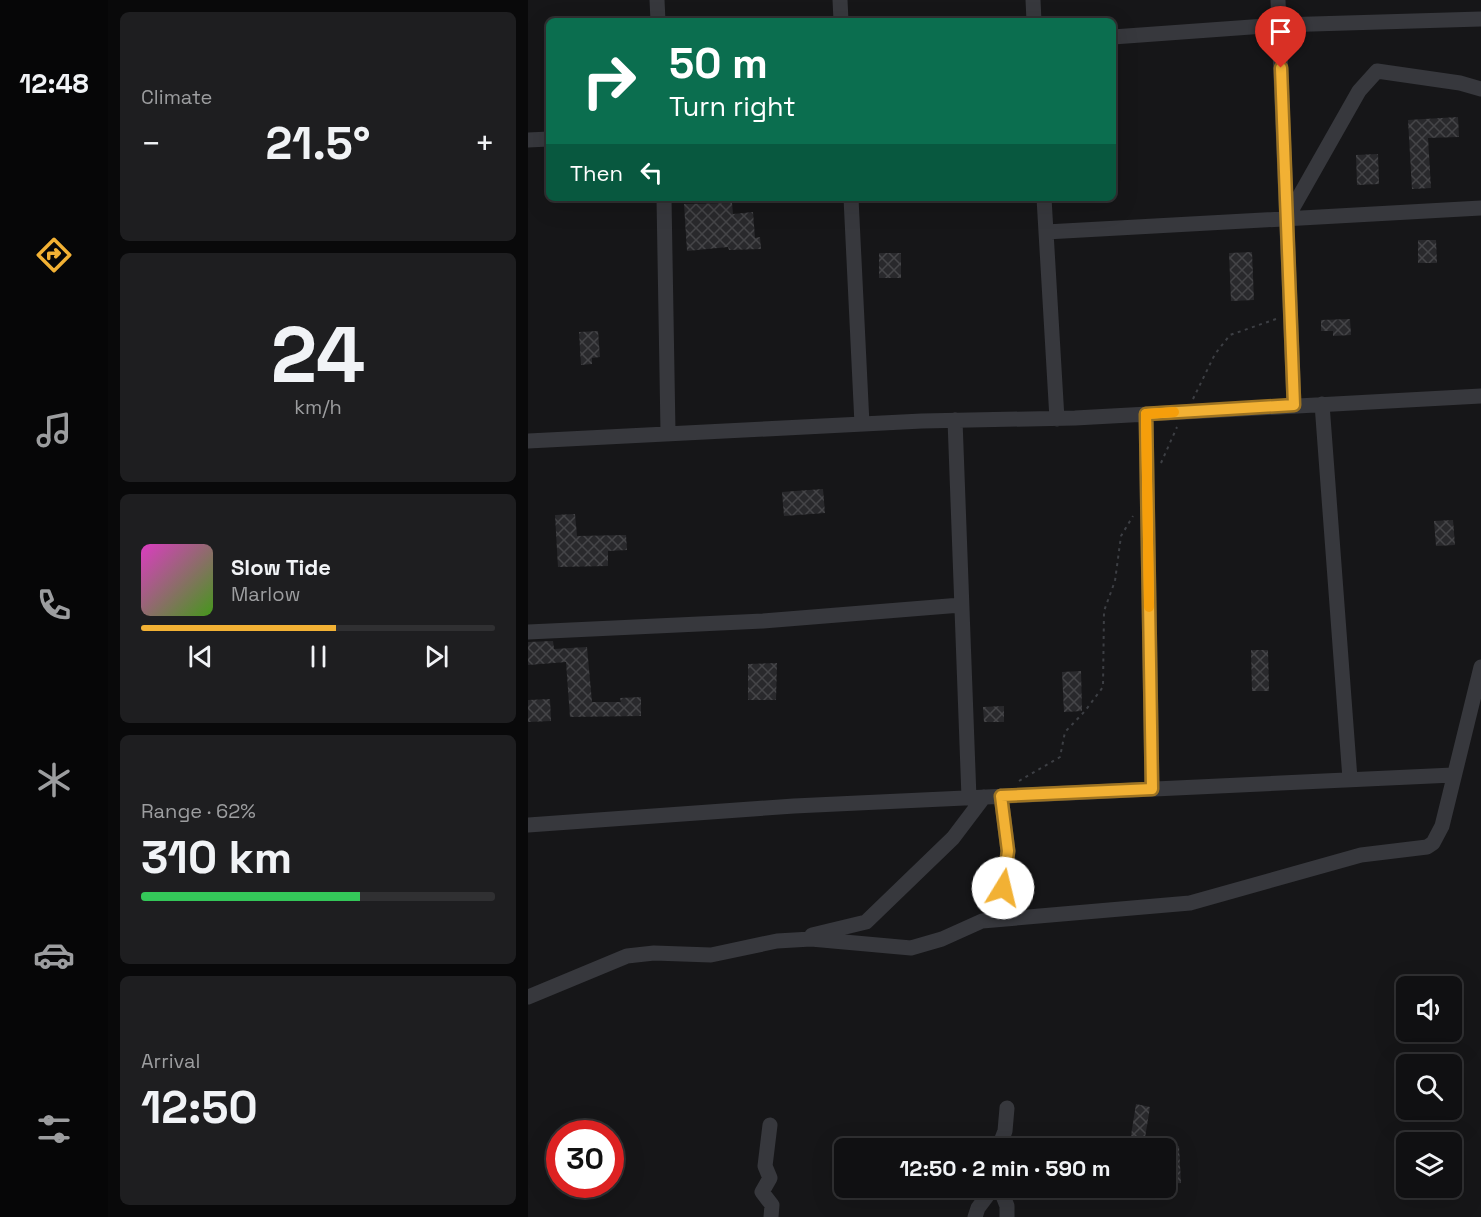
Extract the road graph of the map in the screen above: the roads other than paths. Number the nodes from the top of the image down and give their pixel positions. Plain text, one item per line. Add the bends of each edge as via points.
1 (657, 0) edge
2 (840, 0) edge
3 (1033, 0) edge
4 (1278, 0) edge
5 (658, 18) edge
6 (842, 18) edge
7 (1034, 18) edge
8 (1481, 19) edge
9 (1279, 24) junction
10 (1116, 36) edge
11 (1481, 89) edge
12 (546, 139) edge
13 (528, 140) edge
14 (664, 201) edge
15 (850, 201) edge
16 (1044, 201) edge
17 (1481, 208) edge
18 (1287, 218) junction
19 (1046, 232) junction
20 (1481, 396) edge
21 (1322, 404) junction
22 (1294, 405) junction
23 (1146, 414) junction
24 (1057, 419) junction
25 (955, 420) junction
26 (862, 424) junction
27 (668, 432) junction
28 (528, 441) edge
29 (961, 605) junction
30 (528, 632) edge
31 (1481, 667) edge
32 (1453, 775) junction
33 (1350, 779) junction
34 (1152, 789) junction
35 (1001, 796) junction
36 (976, 797) junction
37 (528, 825) edge
38 (1009, 917) junction
39 (790, 940) junction
40 (528, 997) edge
41 (1007, 1108) dead end
42 (770, 1125) dead end
43 (1002, 1138) edge
44 (986, 1198) edge
45 (1004, 1198) edge
46 (771, 1217) edge
47 (975, 1217) edge
48 (1007, 1217) edge

1 - 5 street
2 - 6 street
3 - 7 street
4 - 9 street
8 - 9 street
9 - 10 street
9 - 18 street
11 - 18 street via 1377,71 1359,91
12 - 13 street
14 - 27 street
15 - 26 street
16 - 19 street
17 - 18 street
18 - 19 street
18 - 22 street
19 - 24 street
20 - 21 street
21 - 22 street
21 - 33 street
22 - 23 street
23 - 24 street
23 - 34 street
24 - 25 street
25 - 26 street
25 - 29 street
26 - 27 street
27 - 28 street
29 - 30 street via 763,621
29 - 36 street
31 - 32 street
32 - 33 street
32 - 38 street via 1442,826 1427,847 1361,855 1190,903
33 - 34 street
34 - 35 street
35 - 36 street
35 - 38 street via 1008,851 1003,888
36 - 37 street
36 - 39 street via 953,838 866,922
38 - 39 street via 982,921 911,948
39 - 40 street via 711,955 627,956
41 - 43 street
42 - 46 street via 765,1166 770,1178 762,1192 772,1205
44 - 47 street
45 - 48 street

